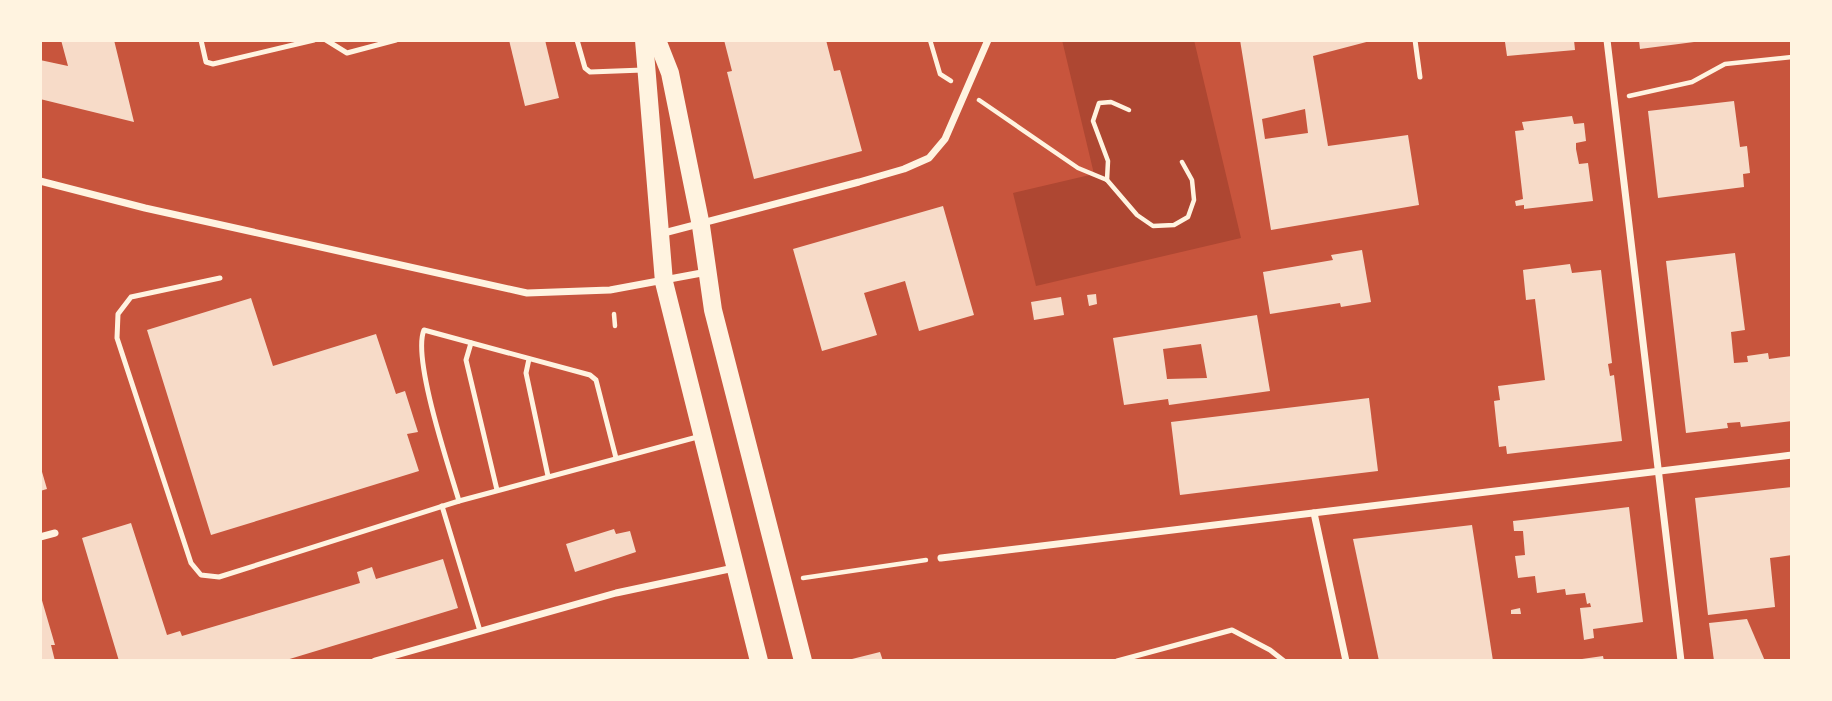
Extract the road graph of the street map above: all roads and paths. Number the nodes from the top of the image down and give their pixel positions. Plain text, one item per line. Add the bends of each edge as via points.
1 (201, 40) edge
2 (314, 40) edge
3 (326, 40) edge
4 (396, 40) edge
5 (577, 40) edge
6 (644, 40) edge
7 (657, 40) edge
8 (930, 40) edge
9 (988, 40) edge
10 (1415, 40) edge
11 (1607, 40) edge
12 (1792, 57) edge
13 (646, 70) junction
14 (1420, 77) dead end
15 (966, 91) junction
16 (1647, 92) dead end
17 (1129, 110) dead end
18 (1182, 162) dead end
19 (1107, 180) junction
20 (40, 181) edge
21 (701, 226) junction
22 (659, 234) junction
23 (707, 272) junction
24 (220, 278) dead end
25 (664, 282) junction
26 (614, 314) dead end
27 (615, 326) dead end
28 (471, 343) junction
29 (529, 359) junction
30 (701, 436) junction
31 (1792, 455) edge
32 (616, 458) junction
33 (1660, 470) junction
34 (548, 477) junction
35 (498, 490) junction
36 (459, 501) junction
37 (442, 506) junction
38 (1314, 513) junction
39 (55, 533) dead end
40 (40, 537) edge
41 (941, 558) joint
42 (734, 568) junction
43 (784, 581) junction
44 (480, 631) junction
45 (375, 661) edge
46 (759, 661) edge
47 (803, 661) edge
48 (1117, 661) edge
49 (1284, 661) edge
50 (1346, 661) edge
51 (1681, 661) edge

1 - 2 lane via 206,62 214,64
3 - 4 lane via 347,53
5 - 13 lane via 590,72
6 - 13 main road
7 - 21 main road via 670,74
8 - 15 path via 940,74
9 - 15 street
10 - 14 lane
11 - 33 street
12 - 16 path via 1726,64 1692,82
13 - 22 main road
15 - 19 path via 1078,168
15 - 21 street via 945,139 929,158
17 - 19 path via 1111,102 1099,103 1093,121 1108,161
18 - 19 path via 1192,180 1194,200 1188,217 1174,225 1153,226 1137,215
20 - 25 street via 527,293 590,292
21 - 22 street
21 - 23 main road
22 - 25 main road
23 - 25 street
23 - 43 main road
24 - 37 lane via 131,297 118,314 117,338 191,563 201,575 219,577
25 - 30 main road
26 - 27 path
28 - 29 lane
28 - 35 lane via 466,360
28 - 36 lane via 424,330 419,341
29 - 32 lane via 596,380
29 - 34 lane via 526,373
30 - 32 lane
30 - 42 main road
31 - 33 street
32 - 34 lane
33 - 38 street
33 - 51 street
34 - 35 lane
35 - 36 lane
36 - 37 lane
37 - 44 lane
38 - 41 street
38 - 50 street
39 - 40 street
41 - 43 path
42 - 44 street via 616,593
42 - 46 main road
43 - 47 main road
44 - 45 street
48 - 49 lane via 1232,630

